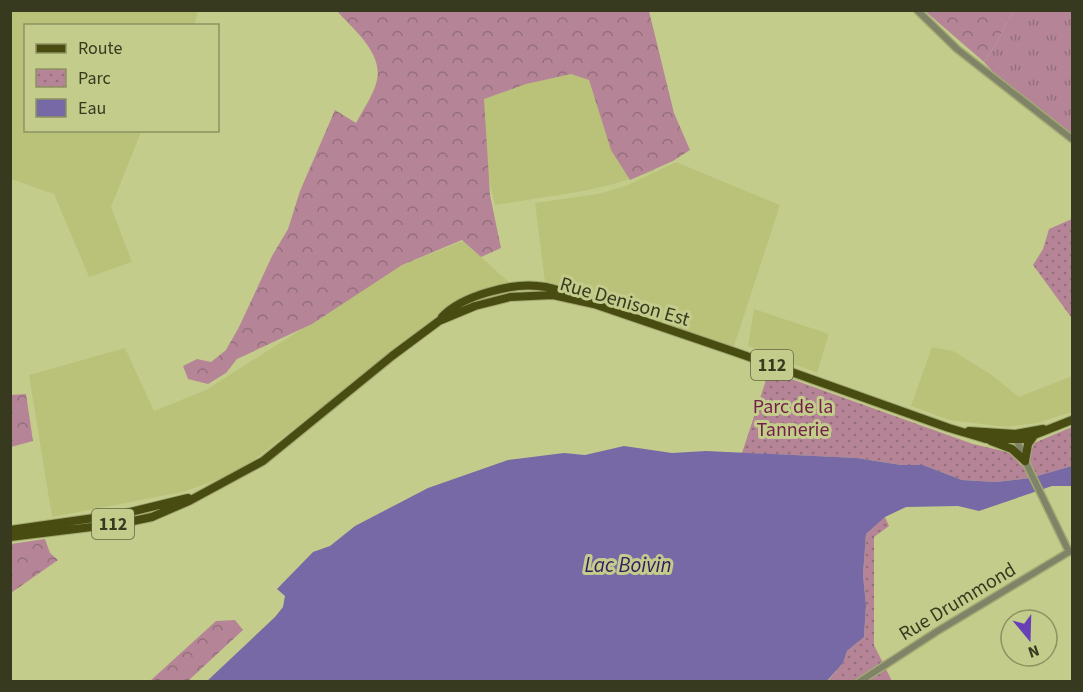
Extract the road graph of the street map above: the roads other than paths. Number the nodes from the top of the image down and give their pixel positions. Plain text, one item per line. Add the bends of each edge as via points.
1 (917, 10) edge
2 (1072, 139) edge
3 (1072, 420) edge
4 (1062, 424) junction
5 (954, 430) junction
6 (1015, 437) junction
7 (1033, 437) junction
8 (986, 439) junction
9 (1026, 463) junction
10 (209, 491) junction
11 (10, 530) edge
12 (10, 537) edge
13 (1071, 551) edge
14 (859, 681) edge

1 - 2 street via 957,49
3 - 4 main road, Rue Denison Est / 112
4 - 6 main road
4 - 7 main road, Rue Denison Est / 112
5 - 6 main road
5 - 8 main road, Rue Denison Est / 112
5 - 10 main road, Rue Denison Est / 112 via 562,290 512,287 447,312 263,461
6 - 7 main road, Rue Denison Est / 112
6 - 8 main road, Rue Denison Est / 112
6 - 9 street
7 - 9 main road via 1028,444
8 - 9 main road via 1012,448
9 - 13 street
10 - 11 main road, 112 via 122,514
10 - 12 main road, 112 via 152,517
13 - 14 street, Rue Drummond

